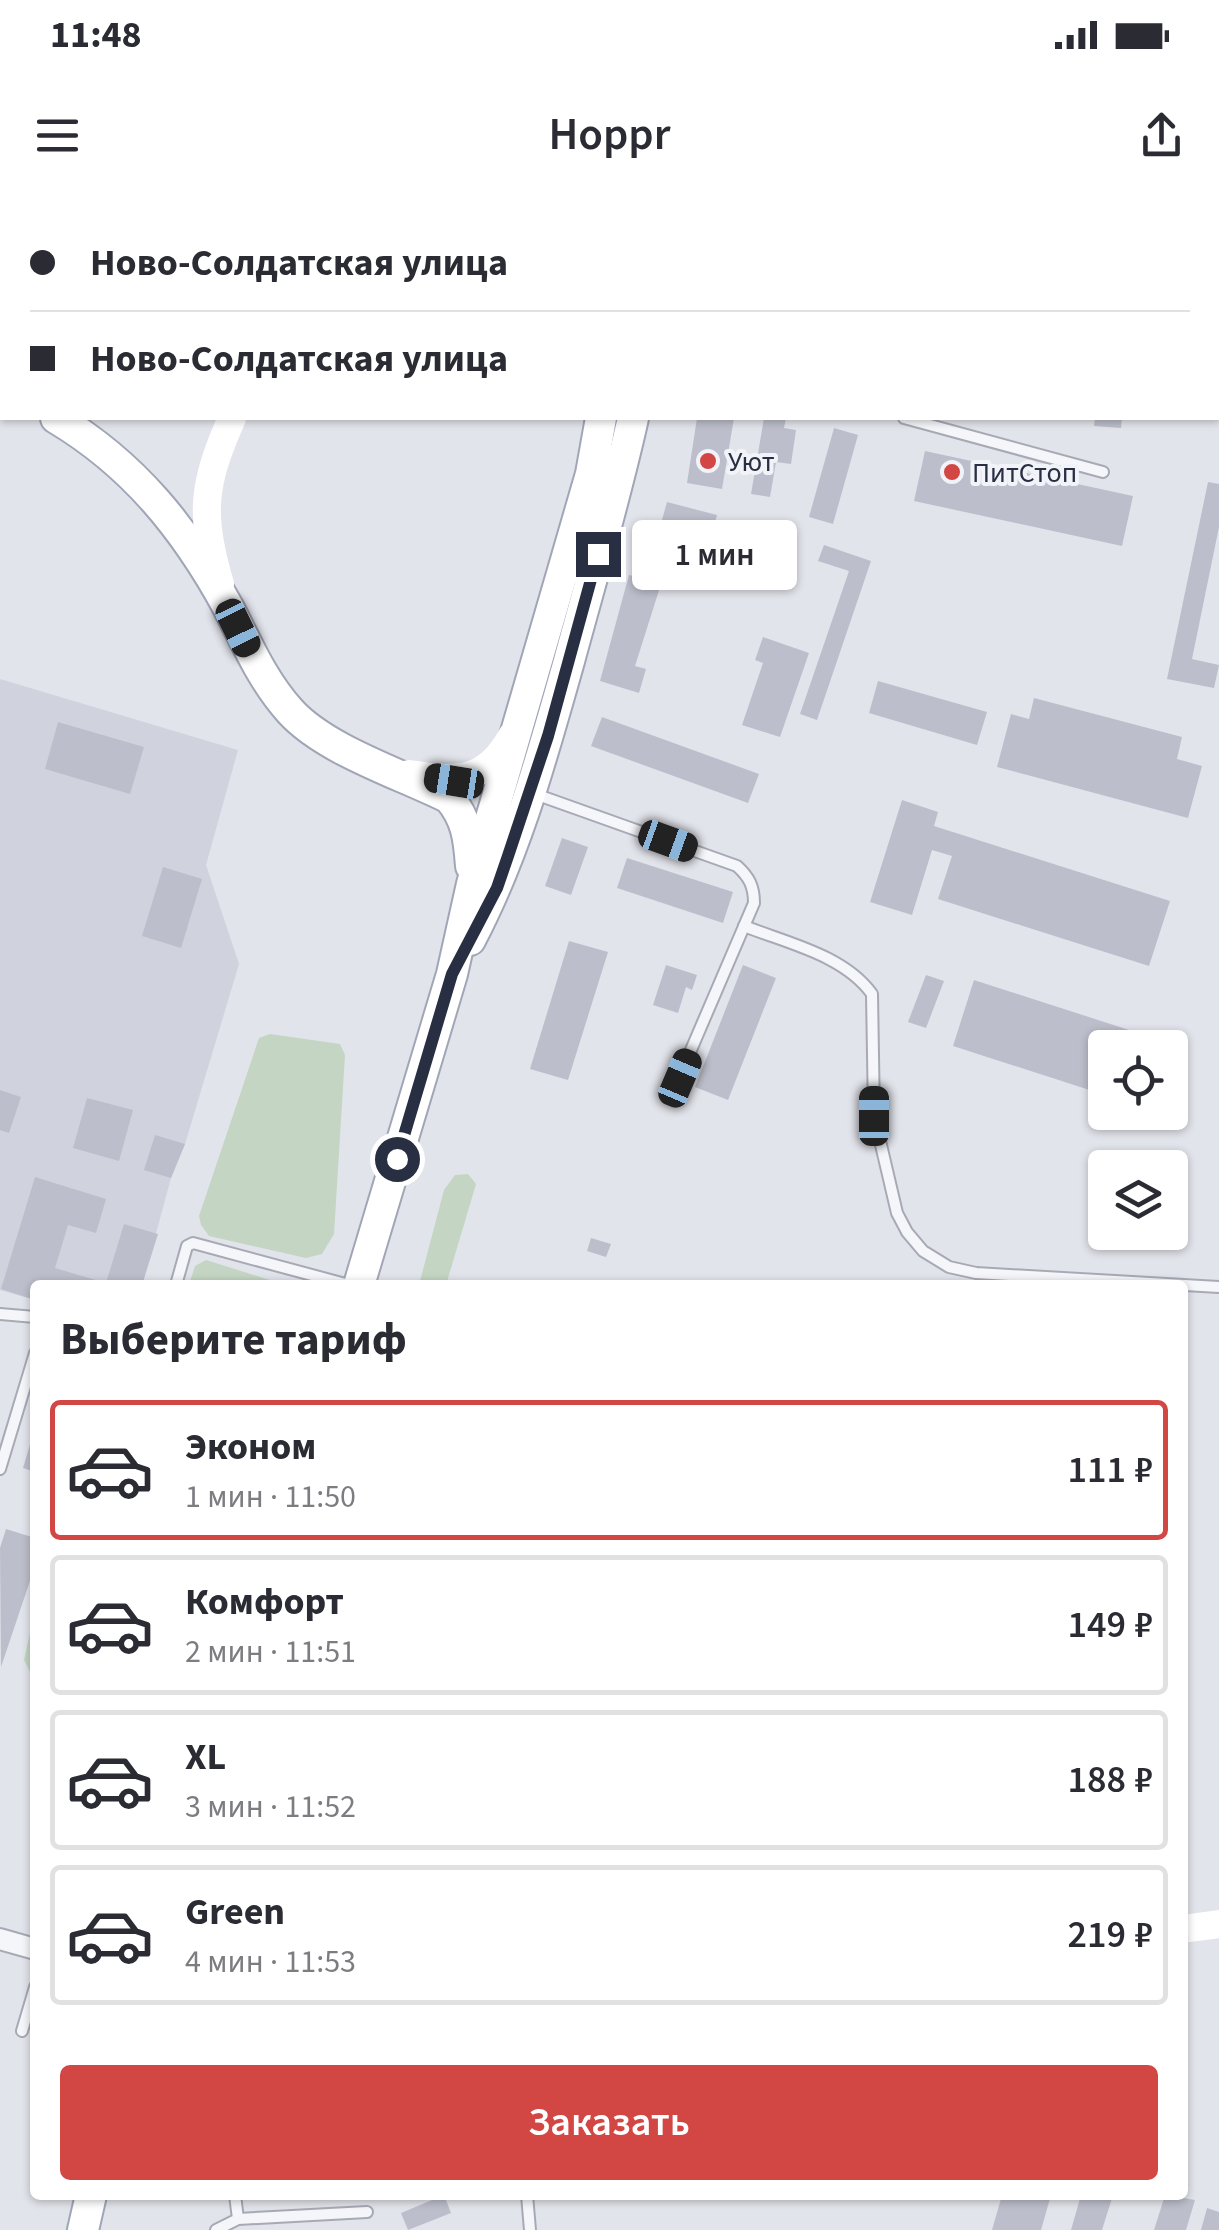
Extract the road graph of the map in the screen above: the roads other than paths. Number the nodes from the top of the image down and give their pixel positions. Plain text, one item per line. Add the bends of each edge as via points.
1 (59, 420) edge
2 (231, 420) edge
3 (601, 420) edge
4 (633, 420) edge
5 (911, 420) edge
6 (1103, 472) dead end
7 (226, 604) junction
8 (515, 730) junction
9 (397, 772) junction
10 (529, 792) junction
11 (472, 884) junction
12 (744, 926) junction
13 (452, 974) junction
14 (680, 1078) dead end
15 (177, 1280) edge
16 (330, 1280) edge
17 (360, 1280) edge
18 (1107, 1280) edge
19 (1188, 1284) edge
20 (1219, 1286) edge
21 (0, 1314) edge
22 (30, 1317) edge
23 (30, 1369) edge
24 (0, 1469) edge
25 (1219, 1924) edge
26 (1188, 1928) edge
27 (0, 1939) edge
28 (30, 1948) edge
29 (30, 2005) edge
30 (22, 2031) dead end
31 (91, 2200) edge
32 (236, 2200) edge
33 (527, 2200) edge
34 (367, 2212) dead end
35 (238, 2219) junction
36 (83, 2230) edge
37 (216, 2230) edge
38 (530, 2230) edge

1 - 7 main road via 124,465 161,505
2 - 7 main road via 215,456 205,517
3 - 8 main road via 591,474
4 - 10 main road
5 - 6 lane
7 - 9 main road via 292,713 317,734
8 - 9 main road via 499,760 478,773 454,781
8 - 11 main road
9 - 11 main road via 450,798 462,814
10 - 12 lane via 737,866 754,891
10 - 13 main road via 497,888
11 - 13 main road
12 - 14 lane
12 - 18 lane via 843,966 872,994 874,1116 898,1212 923,1251 948,1267 976,1273
13 - 17 main road
15 - 16 lane via 193,1243
19 - 20 lane
21 - 22 lane
23 - 24 lane
25 - 26 main road
27 - 28 street
29 - 30 lane
31 - 36 main road
32 - 35 lane
33 - 38 lane
34 - 35 lane
35 - 37 lane

